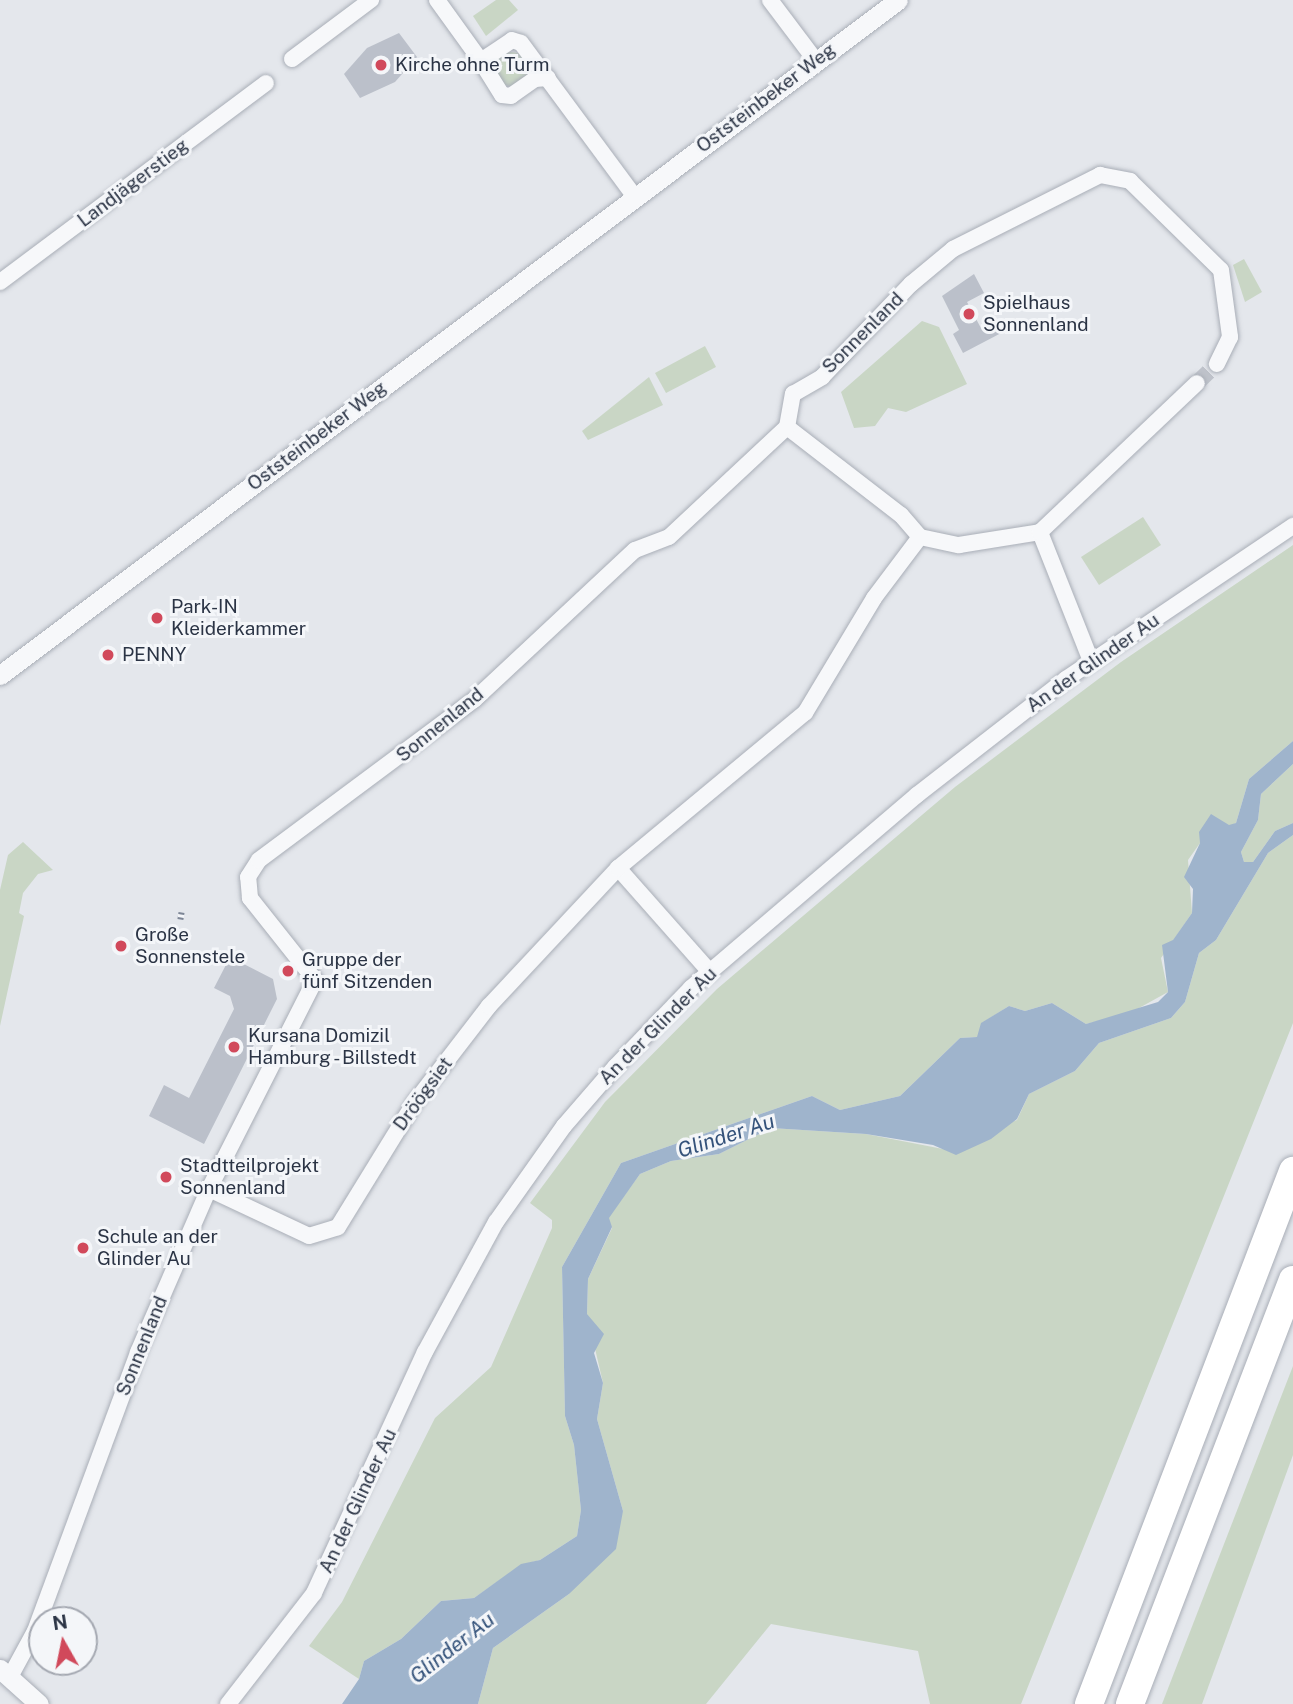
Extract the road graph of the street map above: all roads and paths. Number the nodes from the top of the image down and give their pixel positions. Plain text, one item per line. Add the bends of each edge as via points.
1 (371, 0) edge
2 (437, 0) edge
3 (770, 0) edge
4 (898, 0) edge
5 (292, 59) dead end
6 (481, 61) junction
7 (816, 61) junction
8 (548, 78) junction
9 (266, 83) dead end
10 (635, 197) junction
11 (1, 280) edge
12 (1217, 364) tunnel mouth
13 (1197, 383) tunnel mouth
14 (787, 426) junction
15 (1293, 526) edge
16 (1040, 532) junction
17 (920, 537) junction
18 (1090, 661) junction
19 (0, 675) edge
20 (618, 868) junction
21 (709, 972) junction
22 (1293, 1171) edge
23 (209, 1189) junction
24 (1293, 1280) edge
25 (5, 1673) edge
26 (39, 1704) edge
27 (228, 1704) edge
28 (1089, 1704) edge
29 (1130, 1704) edge

1 - 5 street
2 - 6 street
3 - 7 street
4 - 7 street, Oststeinbeker Weg
6 - 8 street via 512,40 521,43
6 - 8 street via 502,95 511,96 535,79
7 - 10 street, Oststeinbeker Weg
8 - 10 street
9 - 11 street, Landjägerstieg
10 - 19 street, Oststeinbeker Weg
12 - 14 street, Sonnenland via 1230,337 1217,262 1130,181 1100,175 946,253 822,377 793,394
13 - 16 street
14 - 17 street via 901,515
14 - 23 street, Sonnenland via 669,537 635,550 474,700 259,860 248,877 250,898 315,980
15 - 18 street, An der Glinder Au
16 - 17 street via 959,545
16 - 18 street
17 - 20 street, Dröögsiet via 805,713
18 - 21 street, An der Glinder Au via 917,795
20 - 21 street
20 - 23 street, Dröögsiet via 552,933 489,1006 415,1102 338,1227 309,1236
21 - 27 street, An der Glinder Au via 564,1126 496,1222 425,1352 314,1593
22 - 28 highway
23 - 25 street, Sonnenland via 139,1350 35,1631
24 - 29 highway
25 - 26 street

